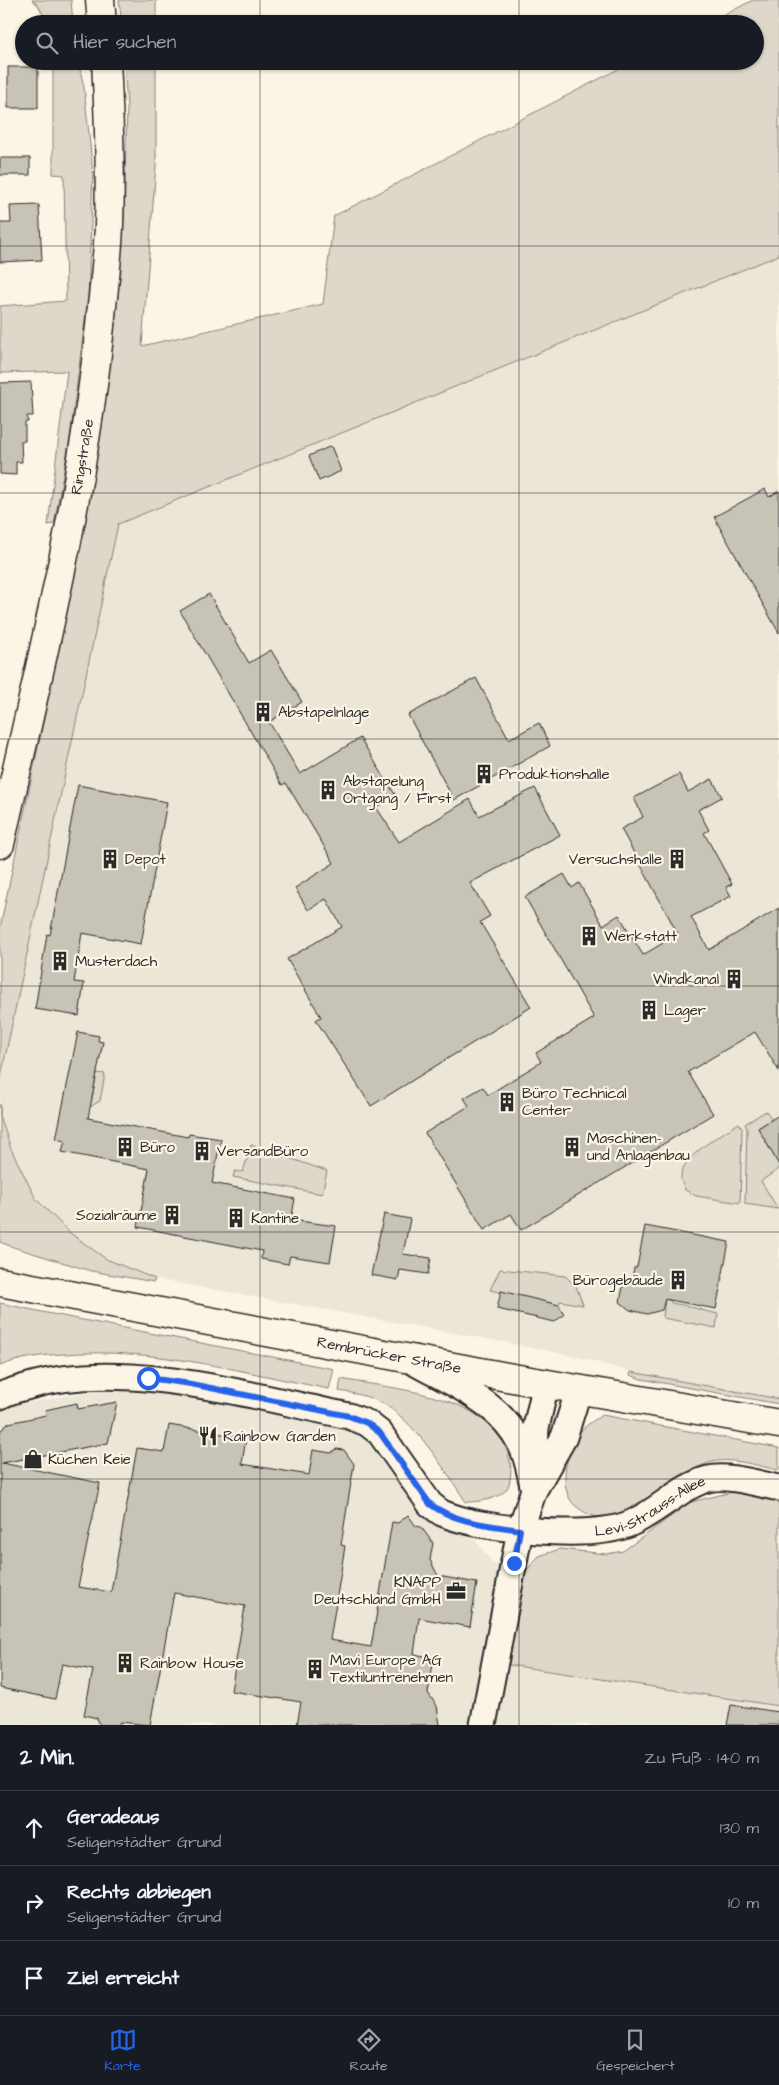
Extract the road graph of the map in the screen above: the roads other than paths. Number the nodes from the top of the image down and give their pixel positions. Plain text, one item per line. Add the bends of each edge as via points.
1 (100, 0) edge
2 (101, 15) edge
3 (106, 70) edge
4 (0, 844) edge
5 (0, 1262) edge
6 (0, 1282) edge
7 (86, 1298) junction
8 (408, 1358) junction
9 (546, 1384) junction
10 (579, 1389) junction
11 (0, 1396) edge
12 (779, 1424) edge
13 (779, 1488) edge
14 (534, 1490) junction
15 (520, 1530) junction
16 (483, 1725) edge

1 - 2 main road
3 - 4 main road, Ringstraße via 109,226 96,368 63,562
5 - 7 main road
6 - 7 main road, Rembrücker Straße
7 - 8 main road, Rembrücker Straße
8 - 9 main road, Rembrücker Straße
8 - 14 street via 491,1406 506,1420 522,1447
9 - 10 main road, Rembrücker Straße
9 - 14 street via 536,1428
10 - 12 main road, Rembrücker Straße
10 - 14 street via 564,1437
11 - 15 street, Levi-Strauss-Allee via 40,1383 72,1378 148,1378 349,1416 367,1423 380,1433 430,1504 441,1513
13 - 15 street, Levi-Strauss-Allee via 719,1477 698,1483 628,1525 592,1532
14 - 15 street
15 - 16 street

